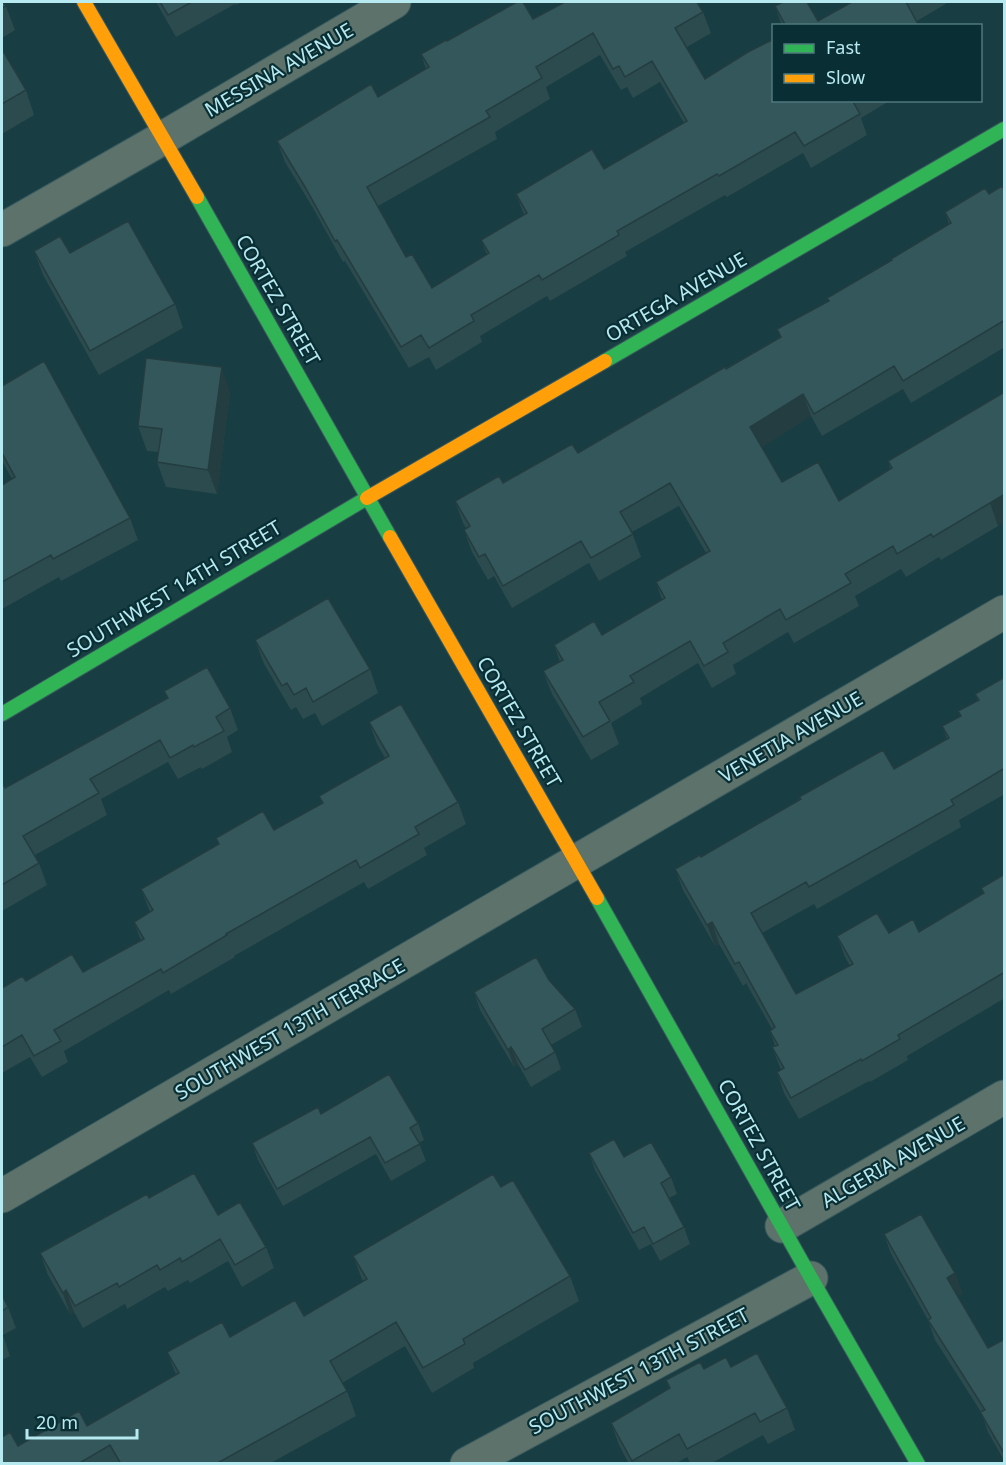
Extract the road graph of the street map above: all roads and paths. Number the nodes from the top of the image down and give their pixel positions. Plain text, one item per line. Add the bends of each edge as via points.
1 (84, 2) edge
2 (394, 2) edge
3 (1005, 129) edge
4 (163, 138) junction
5 (2, 230) edge
6 (367, 498) junction
7 (1005, 612) edge
8 (2, 714) edge
9 (577, 862) junction
10 (1005, 1097) edge
11 (2, 1196) edge
12 (782, 1226) junction
13 (811, 1278) junction
14 (467, 1464) edge
15 (918, 1464) edge

1 - 4 street, CORTEZ STREET
2 - 4 street, MESSINA AVENUE
3 - 6 street, ORTEGA AVENUE
4 - 5 street, MESSINA AVENUE
4 - 6 street, CORTEZ STREET
6 - 8 street, SOUTHWEST 14TH STREET
6 - 9 street, CORTEZ STREET
7 - 9 street, VENETIA AVENUE
9 - 11 street, SOUTHWEST 13TH TERRACE
9 - 12 street, CORTEZ STREET
10 - 12 street, ALGERIA AVENUE
12 - 13 street, CORTEZ STREET
13 - 14 street, SOUTHWEST 13TH STREET
13 - 15 street, CORTEZ STREET

